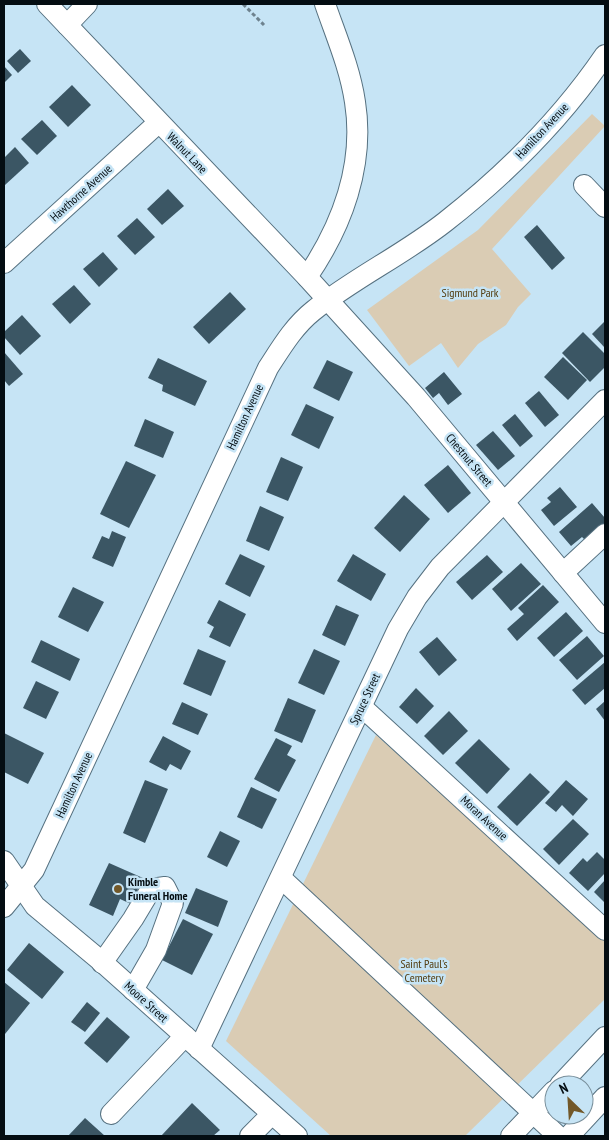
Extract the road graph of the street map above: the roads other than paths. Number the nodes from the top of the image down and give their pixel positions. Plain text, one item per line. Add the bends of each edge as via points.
1 (47, 4) edge
2 (87, 4) edge
3 (325, 4) edge
4 (67, 26) junction
5 (605, 55) edge
6 (158, 123) junction
7 (584, 185) dead end
8 (605, 207) edge
9 (4, 263) edge
10 (307, 277) junction
11 (328, 301) junction
12 (605, 400) edge
13 (504, 502) junction
14 (605, 534) edge
15 (563, 573) junction
16 (605, 623) edge
17 (362, 707) junction
18 (4, 861) edge
19 (280, 878) junction
20 (22, 885) junction
21 (4, 907) edge
22 (605, 930) edge
23 (102, 962) junction
24 (133, 990) junction
25 (605, 1037) edge
26 (192, 1042) junction
27 (569, 1075) edge
28 (605, 1097) edge
29 (544, 1102) edge
30 (534, 1112) junction
31 (111, 1114) dead end
32 (272, 1114) junction
33 (250, 1136) edge
34 (297, 1136) edge
35 (511, 1136) edge
36 (558, 1136) edge
37 (569, 1136) edge

1 - 4 street, Walnut Lane
2 - 4 street
3 - 10 street via 347,68 357,128 349,193 340,220 327,248
4 - 6 street, Walnut Lane
5 - 11 street, Hamilton Avenue via 554,120 480,192 444,223
6 - 9 street, Hawthorne Avenue
6 - 10 street, Walnut Lane
7 - 8 street
10 - 11 street, Walnut Lane
11 - 13 street, Chestnut Street via 416,397
11 - 20 street, Hamilton Avenue via 298,326 268,368 34,870
12 - 13 street, Spruce Street
13 - 15 street, Chestnut Street
13 - 17 street, Spruce Street via 440,567 417,597 398,629
14 - 15 street
15 - 16 street, Chestnut Street
17 - 19 street, Spruce Street
17 - 22 street, Moran Avenue
18 - 20 street, Moore Street
19 - 26 street, Spruce Street
19 - 30 street
20 - 21 street, Hamilton Avenue
20 - 23 street, Moore Street via 35,906
23 - 24 street, Moore Street
23 - 24 street via 133,920 151,888 165,886 173,903 156,950
24 - 26 street, Moore Street
25 - 27 street
26 - 31 street, Spruce Street
26 - 32 street, Moore Street
28 - 37 street
29 - 30 street
30 - 35 street
30 - 36 street
32 - 33 street
32 - 34 street, Moore Street

